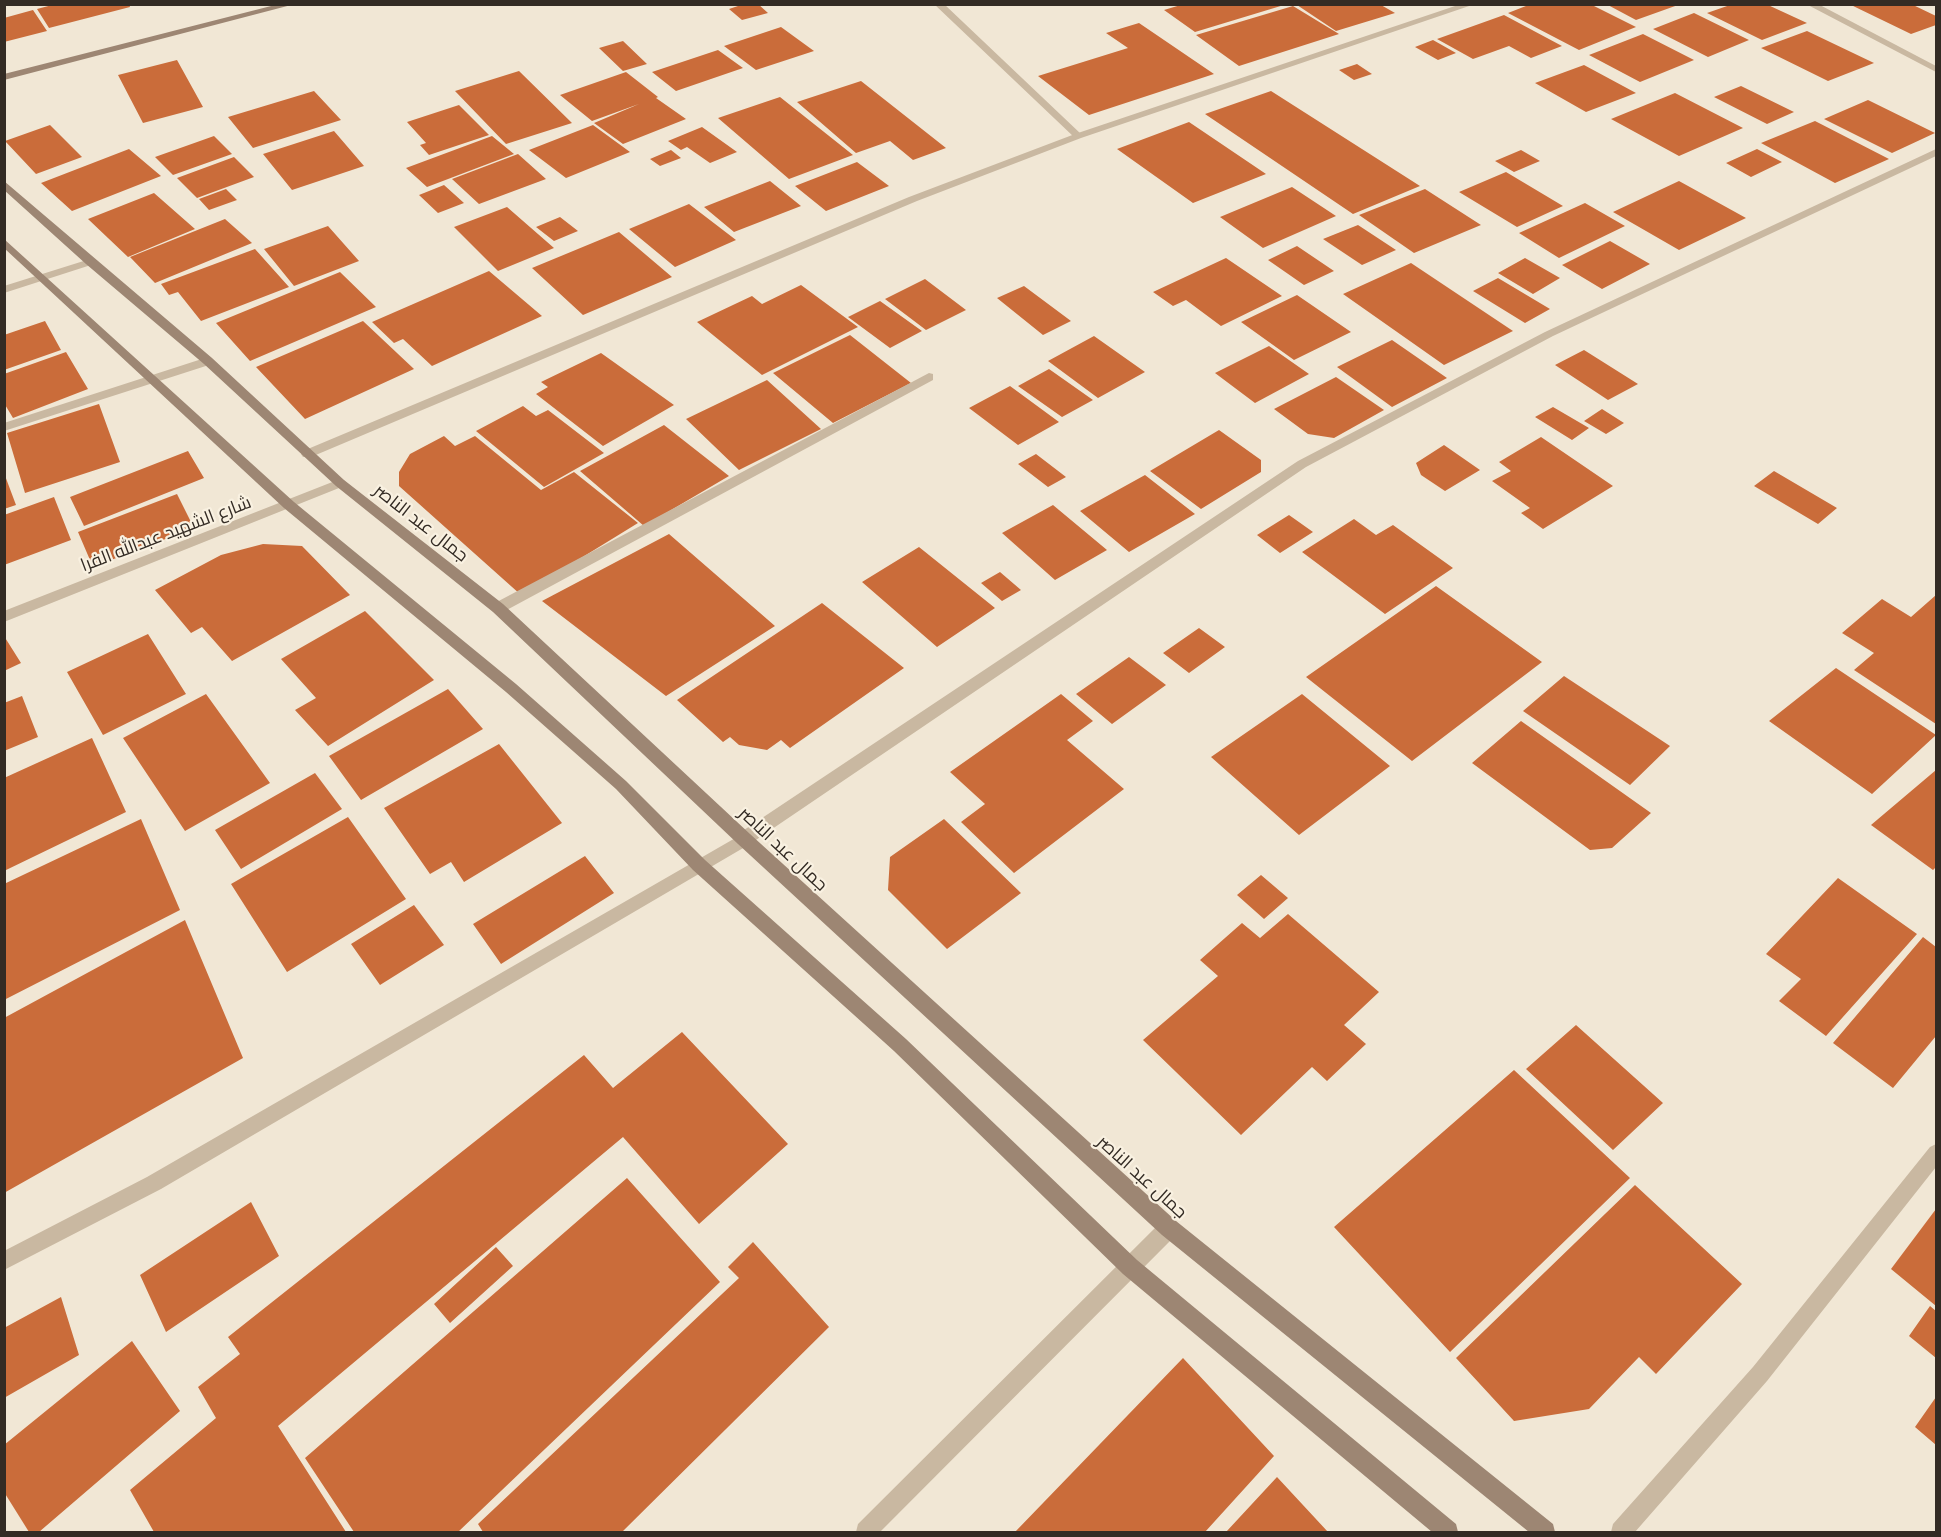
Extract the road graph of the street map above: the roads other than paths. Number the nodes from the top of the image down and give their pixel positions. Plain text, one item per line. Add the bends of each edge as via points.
1 (291, 4) edge
2 (938, 4) edge
3 (1471, 4) edge
4 (1810, 4) edge
5 (1936, 69) edge
6 (4, 77) edge
7 (1078, 136) junction
8 (1936, 152) edge
9 (4, 184) edge
10 (4, 242) edge
11 (90, 261) junction
12 (46, 278) junction
13 (4, 290) edge
14 (208, 361) junction
15 (929, 377) dead end
16 (154, 379) junction
17 (4, 427) edge
18 (308, 454) junction
19 (340, 483) junction
20 (289, 505) junction
21 (498, 608) junction
22 (4, 617) edge
23 (744, 840) junction
24 (699, 866) junction
25 (1936, 1153) edge
26 (1169, 1228) junction
27 (4, 1261) edge
28 (1130, 1268) junction
29 (866, 1533) edge
30 (1448, 1533) edge
31 (1545, 1533) edge
32 (1621, 1533) edge

1 - 6 main road
2 - 7 street
3 - 7 street
4 - 5 street
7 - 18 street via 903,204
8 - 23 street via 1549,334 1302,464
9 - 11 main road, جمال عبد الناصر
10 - 12 main road
11 - 12 street
11 - 14 main road, جمال عبد الناصر
12 - 13 street
12 - 16 main road
14 - 16 street
14 - 18 main road, جمال عبد الناصر
15 - 21 street
16 - 17 street
16 - 20 main road
18 - 19 main road, جمال عبد الناصر
19 - 20 street, شارع الشهيد عبدالله الفرا
19 - 21 main road, جمال عبد الناصر
20 - 22 street, شارع الشهيد عبدالله الفرا
20 - 24 main road via 511,688 621,785
21 - 23 main road, جمال عبد الناصر
23 - 24 street
23 - 26 main road, جمال عبد الناصر
24 - 27 street via 164,1177
24 - 28 main road via 900,1045
25 - 32 street via 1760,1374
26 - 28 street
26 - 31 main road, جمال عبد الناصر
28 - 29 street
28 - 30 main road

